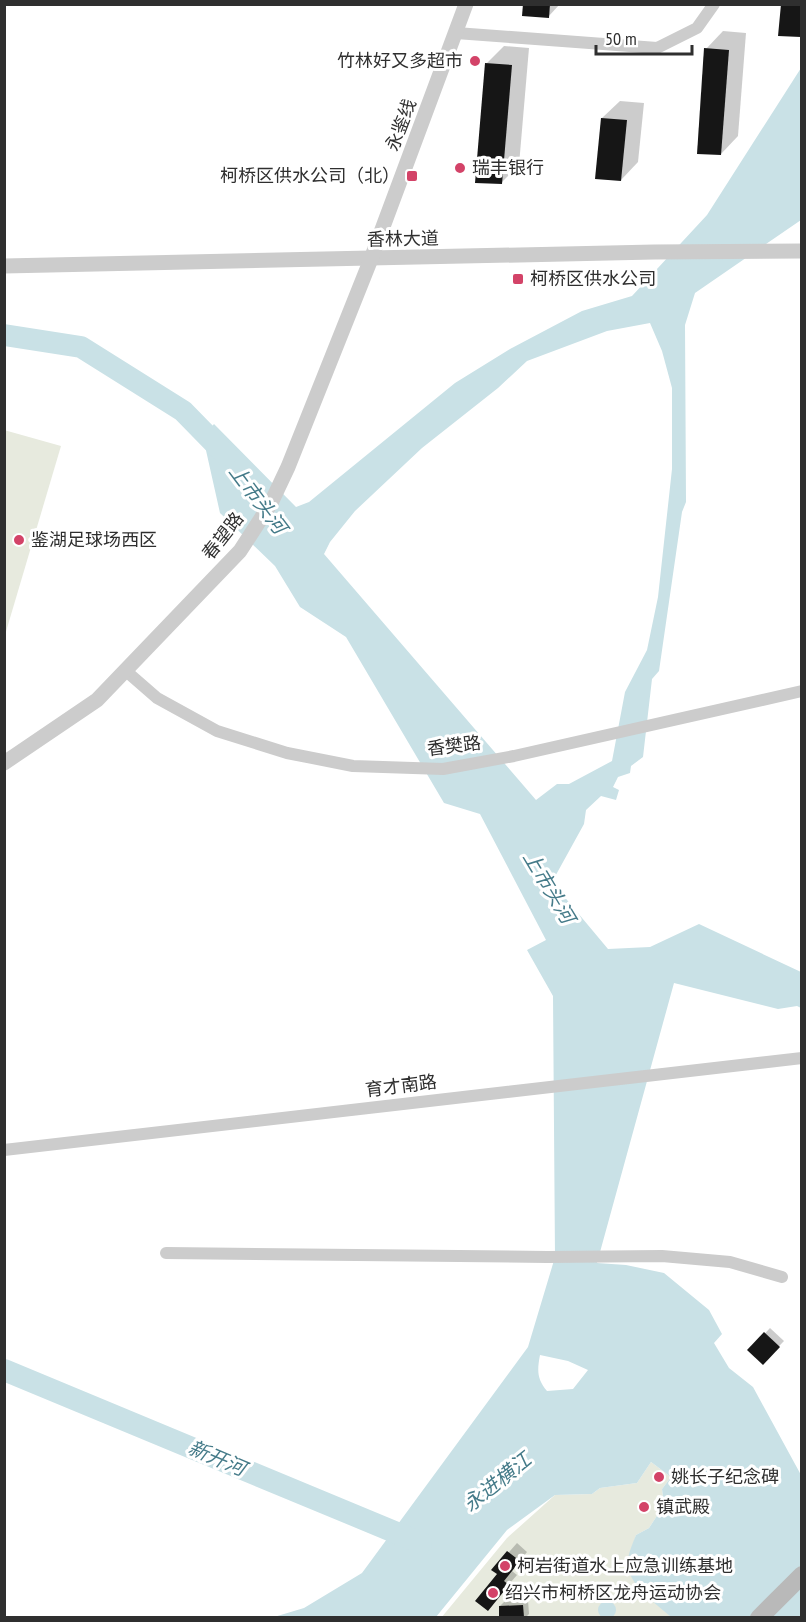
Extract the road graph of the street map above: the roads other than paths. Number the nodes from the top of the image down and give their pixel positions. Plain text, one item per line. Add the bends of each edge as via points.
1 (466, 4) edge
2 (714, 4) edge
3 (456, 33) junction
4 (801, 251) edge
5 (371, 259) junction
6 (4, 266) edge
7 (126, 671) junction
8 (801, 691) edge
9 (4, 762) edge
10 (801, 1058) edge
11 (4, 1150) edge
12 (166, 1253) dead end
13 (782, 1276) dead end
14 (801, 1575) edge
15 (759, 1617) edge

1 - 3 street, 永鉴线
2 - 3 street via 697,28 657,48
3 - 5 street, 永鉴线
4 - 5 street, 香林大道
5 - 6 street, 香林大道
5 - 7 street, 春望路 via 271,503 240,551
7 - 8 street, 香樊路 via 157,698 217,731 287,753 353,766 443,769
7 - 9 street, 春望路 via 97,700
10 - 11 street, 育才南路
12 - 13 street via 662,1256 730,1262
14 - 15 main road

